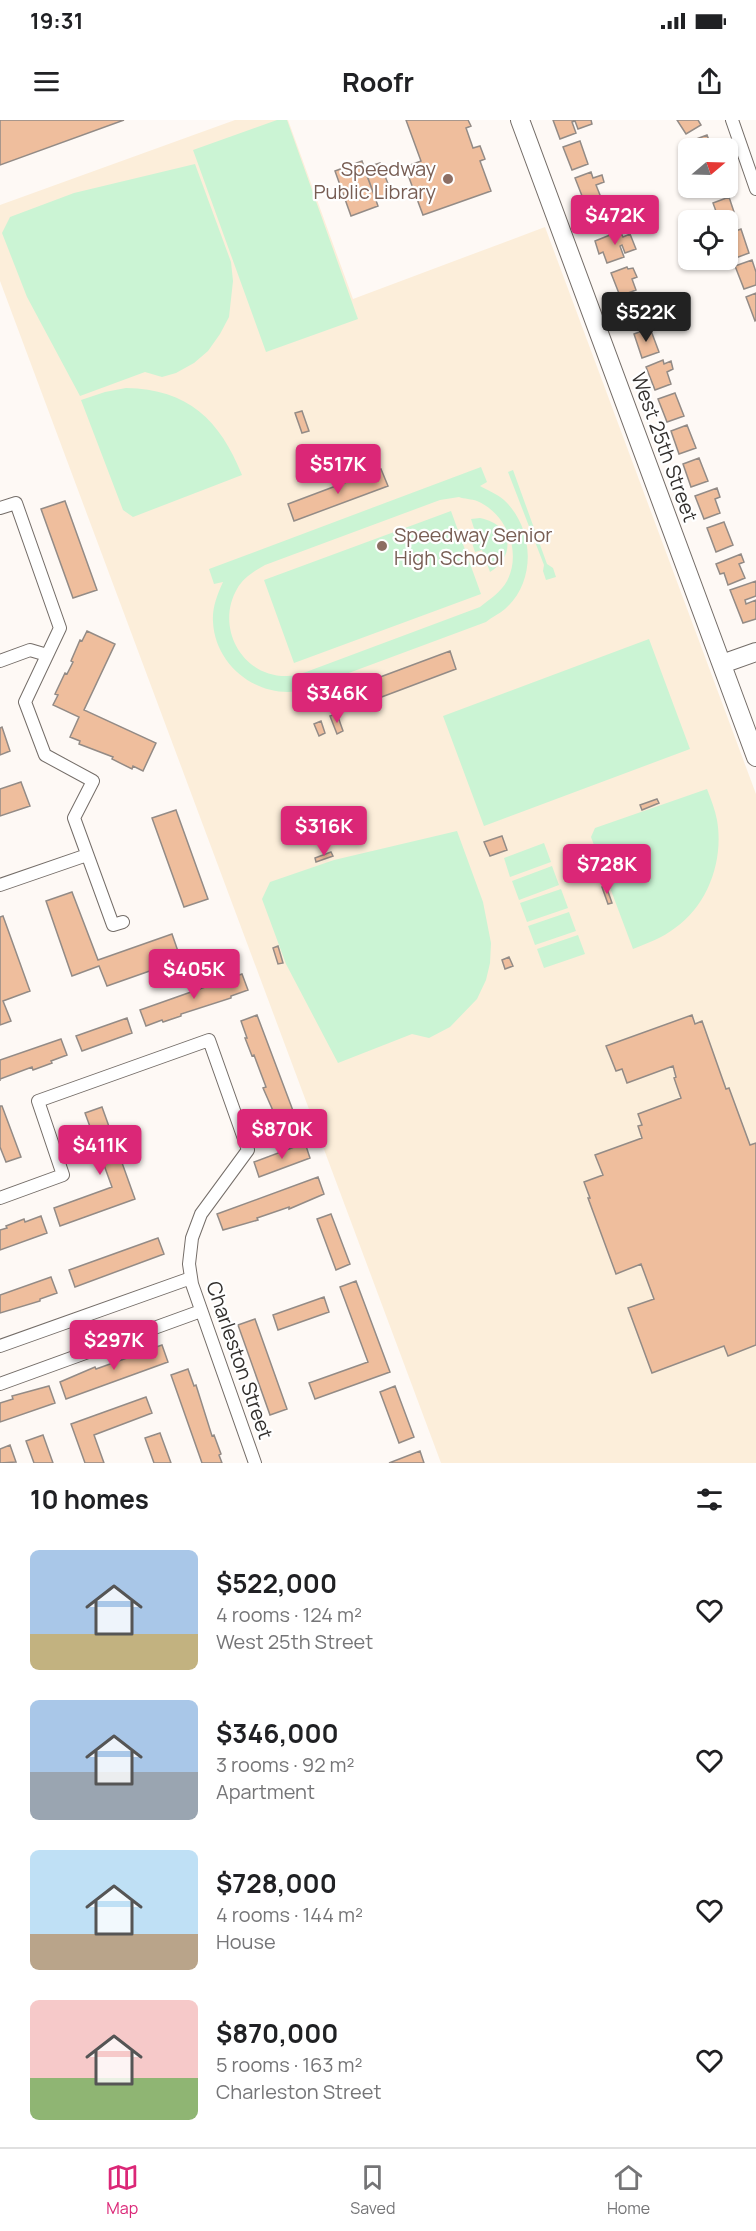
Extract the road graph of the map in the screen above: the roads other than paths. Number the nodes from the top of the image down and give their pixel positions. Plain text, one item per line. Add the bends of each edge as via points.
1 (520, 120) edge
2 (732, 120) edge
3 (756, 189) edge
4 (0, 508) edge
5 (756, 652) edge
6 (48, 655) junction
7 (0, 661) edge
8 (722, 664) junction
9 (756, 757) edge
10 (87, 855) junction
11 (0, 885) edge
12 (123, 922) dead end
13 (0, 1198) edge
14 (191, 1278) junction
15 (201, 1311) junction
16 (0, 1346) edge
17 (0, 1383) edge
18 (255, 1463) edge

1 - 8 street, West 25th Street
2 - 3 street
4 - 6 street via 15,503 60,628
5 - 8 street
6 - 7 street via 30,650
6 - 10 street via 25,702 45,755 93,781 74,818
8 - 9 street, West 25th Street
10 - 11 street
10 - 12 street via 113,925
13 - 14 street, Charleston Street via 63,1175 38,1101 209,1040 248,1150 197,1222 190,1249
14 - 15 street, Charleston Street
14 - 16 street
15 - 17 street
15 - 18 street, Charleston Street

